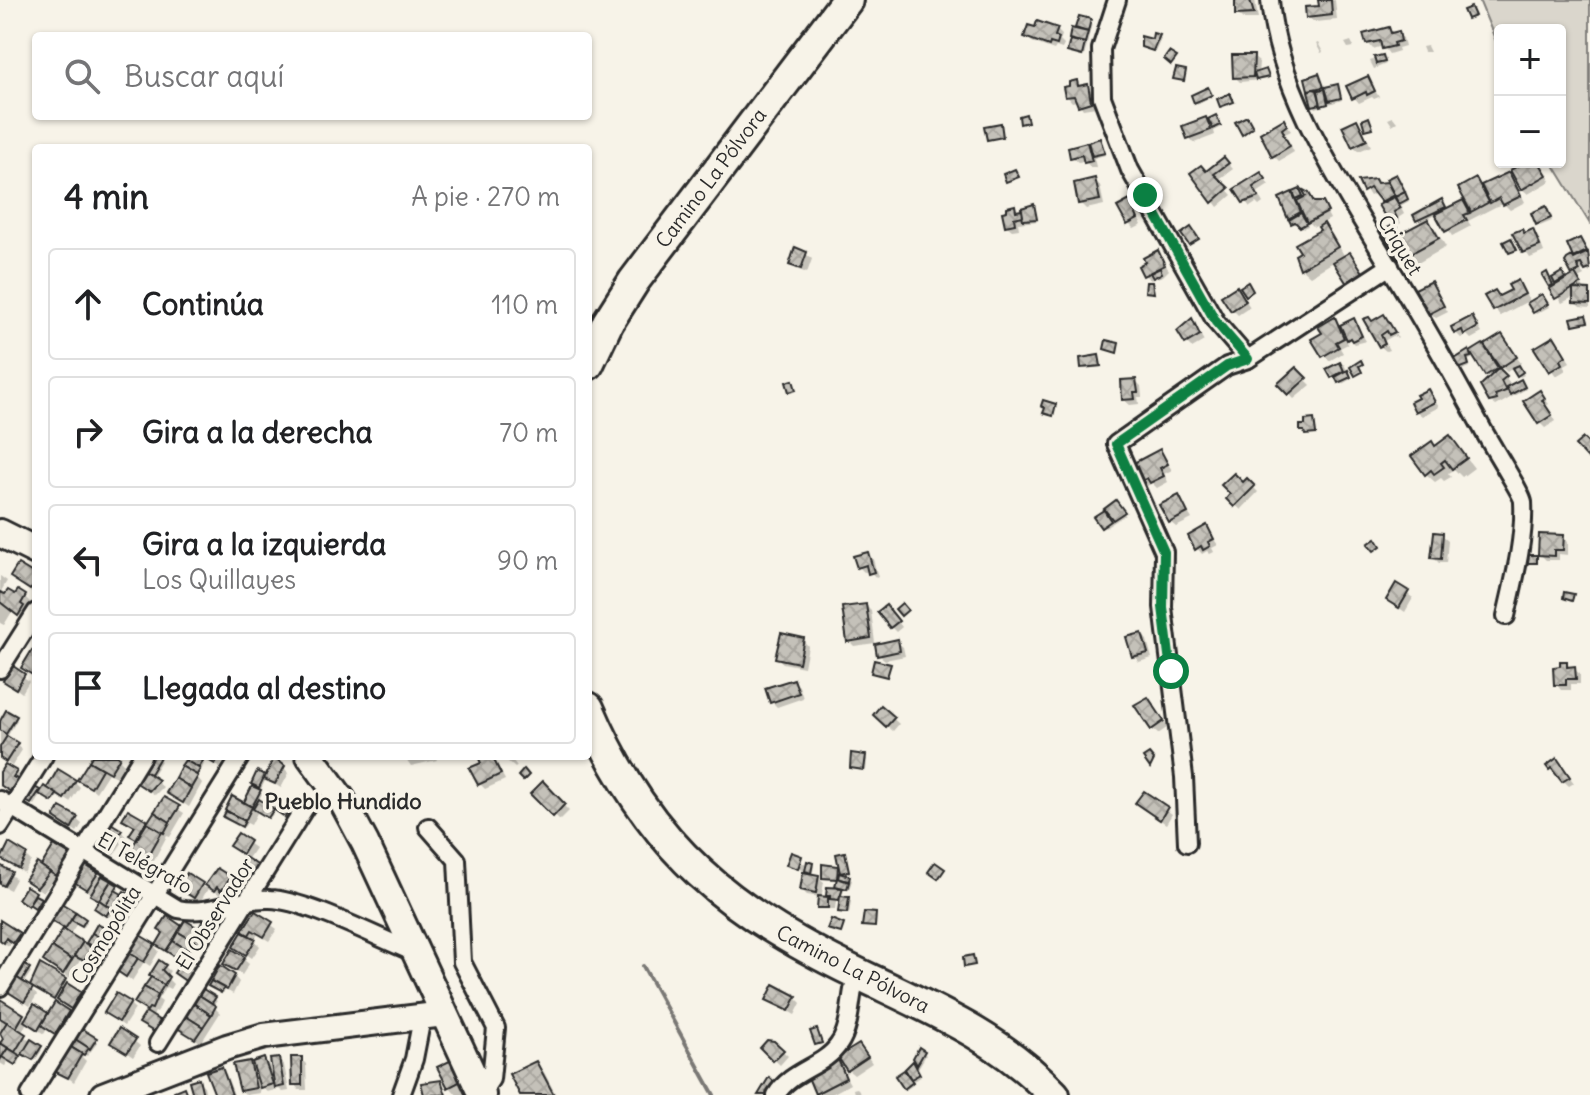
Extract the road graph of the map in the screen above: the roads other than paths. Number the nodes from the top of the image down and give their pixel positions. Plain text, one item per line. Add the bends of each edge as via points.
1 (829, 0) edge
2 (847, 0) edge
3 (1117, 0) edge
4 (1270, 0) edge
5 (1390, 266) junction
6 (592, 318) edge
7 (592, 356) edge
8 (1248, 359) junction
9 (0, 533) edge
10 (32, 549) edge
11 (1506, 616) dead end
12 (32, 618) edge
13 (0, 669) edge
14 (592, 717) edge
15 (41, 760) edge
16 (140, 760) edge
17 (238, 760) edge
18 (313, 760) edge
19 (591, 760) edge
20 (6, 804) edge
21 (306, 806) dead end
22 (0, 826) edge
23 (428, 827) dead end
24 (1187, 843) dead end
25 (84, 852) junction
26 (154, 895) junction
27 (248, 901) junction
28 (418, 954) junction
29 (0, 987) edge
30 (853, 990) junction
31 (433, 1016) junction
32 (158, 1043) dead end
33 (482, 1094) edge
34 (30, 1095) edge
35 (103, 1095) edge
36 (401, 1095) edge
37 (776, 1095) edge
38 (1030, 1095) edge
39 (1054, 1095) edge

1 - 6 highway, Camino La Pólvora via 628,261
2 - 7 highway, Camino La Pólvora via 634,281
3 - 8 street via 1101,49 1102,97 1130,170 1216,322
4 - 5 street, Criquet via 1276,39 1295,94
5 - 8 street
5 - 11 street, Criquet via 1523,498
8 - 24 street via 1227,366 1116,444 1164,552 1163,607
9 - 10 main road
12 - 13 street
14 - 39 highway, Camino La Pólvora via 648,816 720,892 797,944 971,1029 1018,1061
15 - 20 street
16 - 25 street
17 - 26 street, Cosmopólita
18 - 28 main road via 342,800
19 - 30 highway, Camino La Pólvora via 642,837 703,899 771,947
20 - 22 street
20 - 25 street, El Telégrafo
21 - 27 street, El Observador
23 - 33 street via 457,860 462,962 496,1028 491,1079
25 - 26 street, El Telégrafo
25 - 29 street
26 - 27 street, El Telégrafo via 188,911
26 - 34 street, Cosmopólita
27 - 28 street, El Telégrafo via 287,901
27 - 32 street, El Observador
28 - 31 main road
30 - 37 street via 840,1043 788,1080
30 - 38 highway, Camino La Pólvora via 973,1051
31 - 33 main road
31 - 35 main road via 264,1036
31 - 36 street

